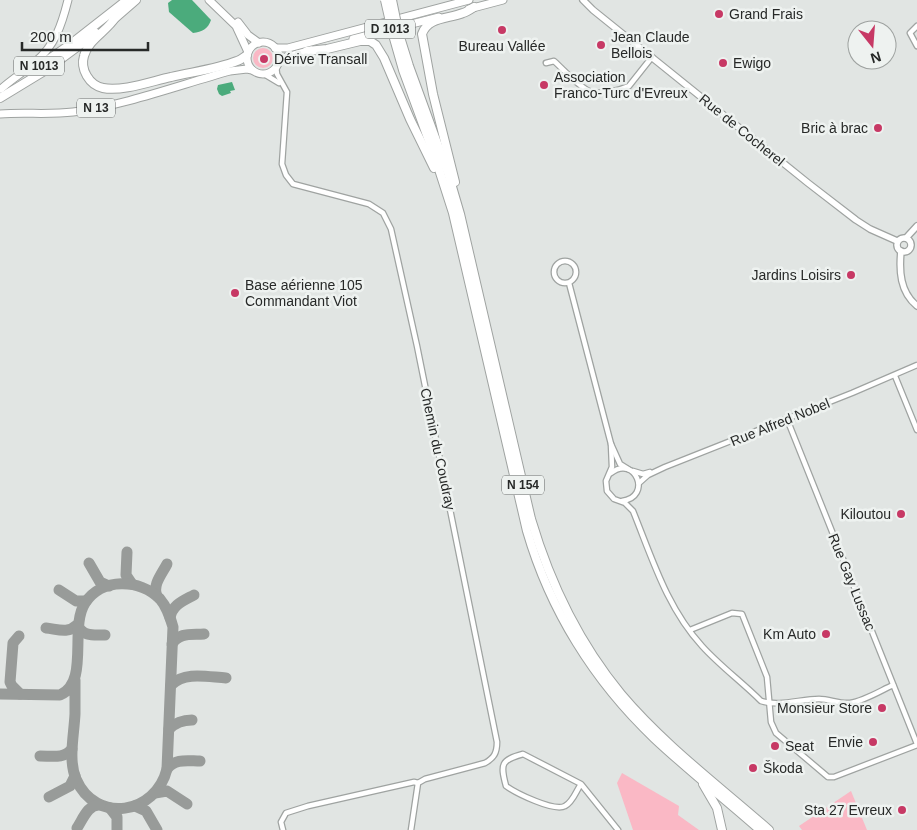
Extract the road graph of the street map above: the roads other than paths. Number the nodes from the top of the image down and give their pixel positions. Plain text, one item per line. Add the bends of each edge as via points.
1 (68, 0) edge
2 (127, 0) edge
3 (136, 0) edge
4 (209, 0) edge
5 (215, 0) edge
6 (385, 0) edge
7 (392, 0) edge
8 (469, 0) edge
9 (503, 0) edge
10 (583, 0) edge
11 (588, 0) edge
12 (474, 8) junction
13 (593, 10) junction
14 (115, 18) junction
15 (917, 26) edge
16 (396, 35) junction
17 (76, 40) joint
18 (259, 43) junction
19 (917, 46) edge
20 (275, 48) junction
21 (306, 51) junction
22 (248, 53) junction
23 (652, 57) junction
24 (546, 63) dead end
25 (277, 64) junction
26 (252, 70) junction
27 (264, 74) junction
28 (283, 85) junction
29 (0, 89) edge
30 (0, 98) edge
31 (0, 114) edge
32 (454, 195) junction
33 (453, 214) junction
34 (917, 226) edge
35 (906, 238) junction
36 (898, 241) junction
37 (910, 248) junction
38 (901, 251) junction
39 (917, 251) edge
40 (568, 283) junction
41 (917, 306) edge
42 (917, 365) edge
43 (895, 376) junction
44 (787, 419) junction
45 (917, 430) edge
46 (611, 444) junction
47 (665, 467) junction
48 (630, 470) junction
49 (610, 474) junction
50 (639, 483) junction
51 (635, 495) junction
52 (620, 501) junction
53 (633, 511) junction
54 (690, 630) junction
55 (894, 685) junction
56 (768, 687) junction
57 (756, 696) junction
58 (768, 703) junction
59 (917, 745) edge
60 (698, 776) junction
61 (418, 783) junction
62 (581, 784) junction
63 (283, 830) edge
64 (411, 830) edge
65 (618, 830) edge
66 (722, 830) edge
67 (760, 830) edge
68 (769, 830) edge

1 - 29 main road via 60,28 50,47 35,63
2 - 17 highway, N 1013
3 - 14 highway, N 1013
4 - 22 main road via 236,26
5 - 18 main road
6 - 16 highway, N 154, bridge
7 - 16 highway, N 154, bridge
8 - 20 main road, D 1013 via 288,48
9 - 12 main road, D 1013
10 - 13 street, Rue de Cocherel
11 - 13 street, Rue de Cocherel
12 - 21 main road, D 1013
12 - 32 highway via 430,23 422,34 455,181
13 - 23 street, Rue de Cocherel
14 - 22 highway via 89,46 83,58 86,76 101,88 118,89 196,72 235,62
14 - 30 highway, N 1013 via 46,70
15 - 19 street via 910,32
16 - 32 highway, N 154
16 - 33 highway, N 154 via 403,70
17 - 29 main road, N 1013
18 - 20 main road
18 - 22 main road
20 - 25 main road
21 - 25 main road, D 1013 via 286,57
21 - 33 highway via 366,41 379,48
22 - 26 main road
23 - 24 street via 629,86 600,93 588,91 554,61
23 - 36 street, Rue de Cocherel via 840,208 870,228
25 - 27 main road
25 - 28 street, Chemin du Coudray via 277,74
26 - 27 main road
26 - 31 main road, N 13 via 230,71 93,108 60,113
27 - 28 street
28 - 61 street, Chemin du Coudray via 287,92 282,164 286,175 293,184 369,204 383,213 391,229 493,723 497,750 492,759
32 - 68 highway, N 154 via 531,519 546,567 564,607 596,660 635,710
33 - 60 highway, N 154 via 527,531 543,579 562,619 603,682 649,733
34 - 35 street
35 - 36 street
35 - 37 street
36 - 38 street
37 - 38 street
37 - 39 street
38 - 41 street via 901,280 908,297
40 - 40 street via 574,279 576,270 570,262 563,261 555,267 554,275 558,281
40 - 46 street
42 - 43 street, Rue Alfred Nobel
43 - 44 street, Rue Alfred Nobel
43 - 45 street
44 - 47 street, Rue Alfred Nobel
44 - 55 street, Rue Gay Lussac
46 - 48 street via 617,460
46 - 49 street
47 - 48 street, Rue Alfred Nobel via 643,474
47 - 50 street, Rue Alfred Nobel
48 - 49 street via 619,468
48 - 50 street
49 - 52 street via 606,481 607,491
50 - 51 street
51 - 52 street
51 - 53 street
52 - 53 street
53 - 54 street via 662,585
54 - 56 street via 732,613 742,614 768,677
54 - 57 street via 711,655
55 - 58 street via 852,703 819,699
55 - 59 street, Rue Gay Lussac
56 - 57 street
56 - 58 street
57 - 58 street
58 - 59 street via 776,733 828,777
60 - 66 highway via 712,798
60 - 67 highway, N 154
61 - 63 street, Chemin du Coudray via 286,813 281,822
61 - 64 street
62 - 62 street via 570,803 562,808 552,807 506,786 503,763 523,754
62 - 65 street

